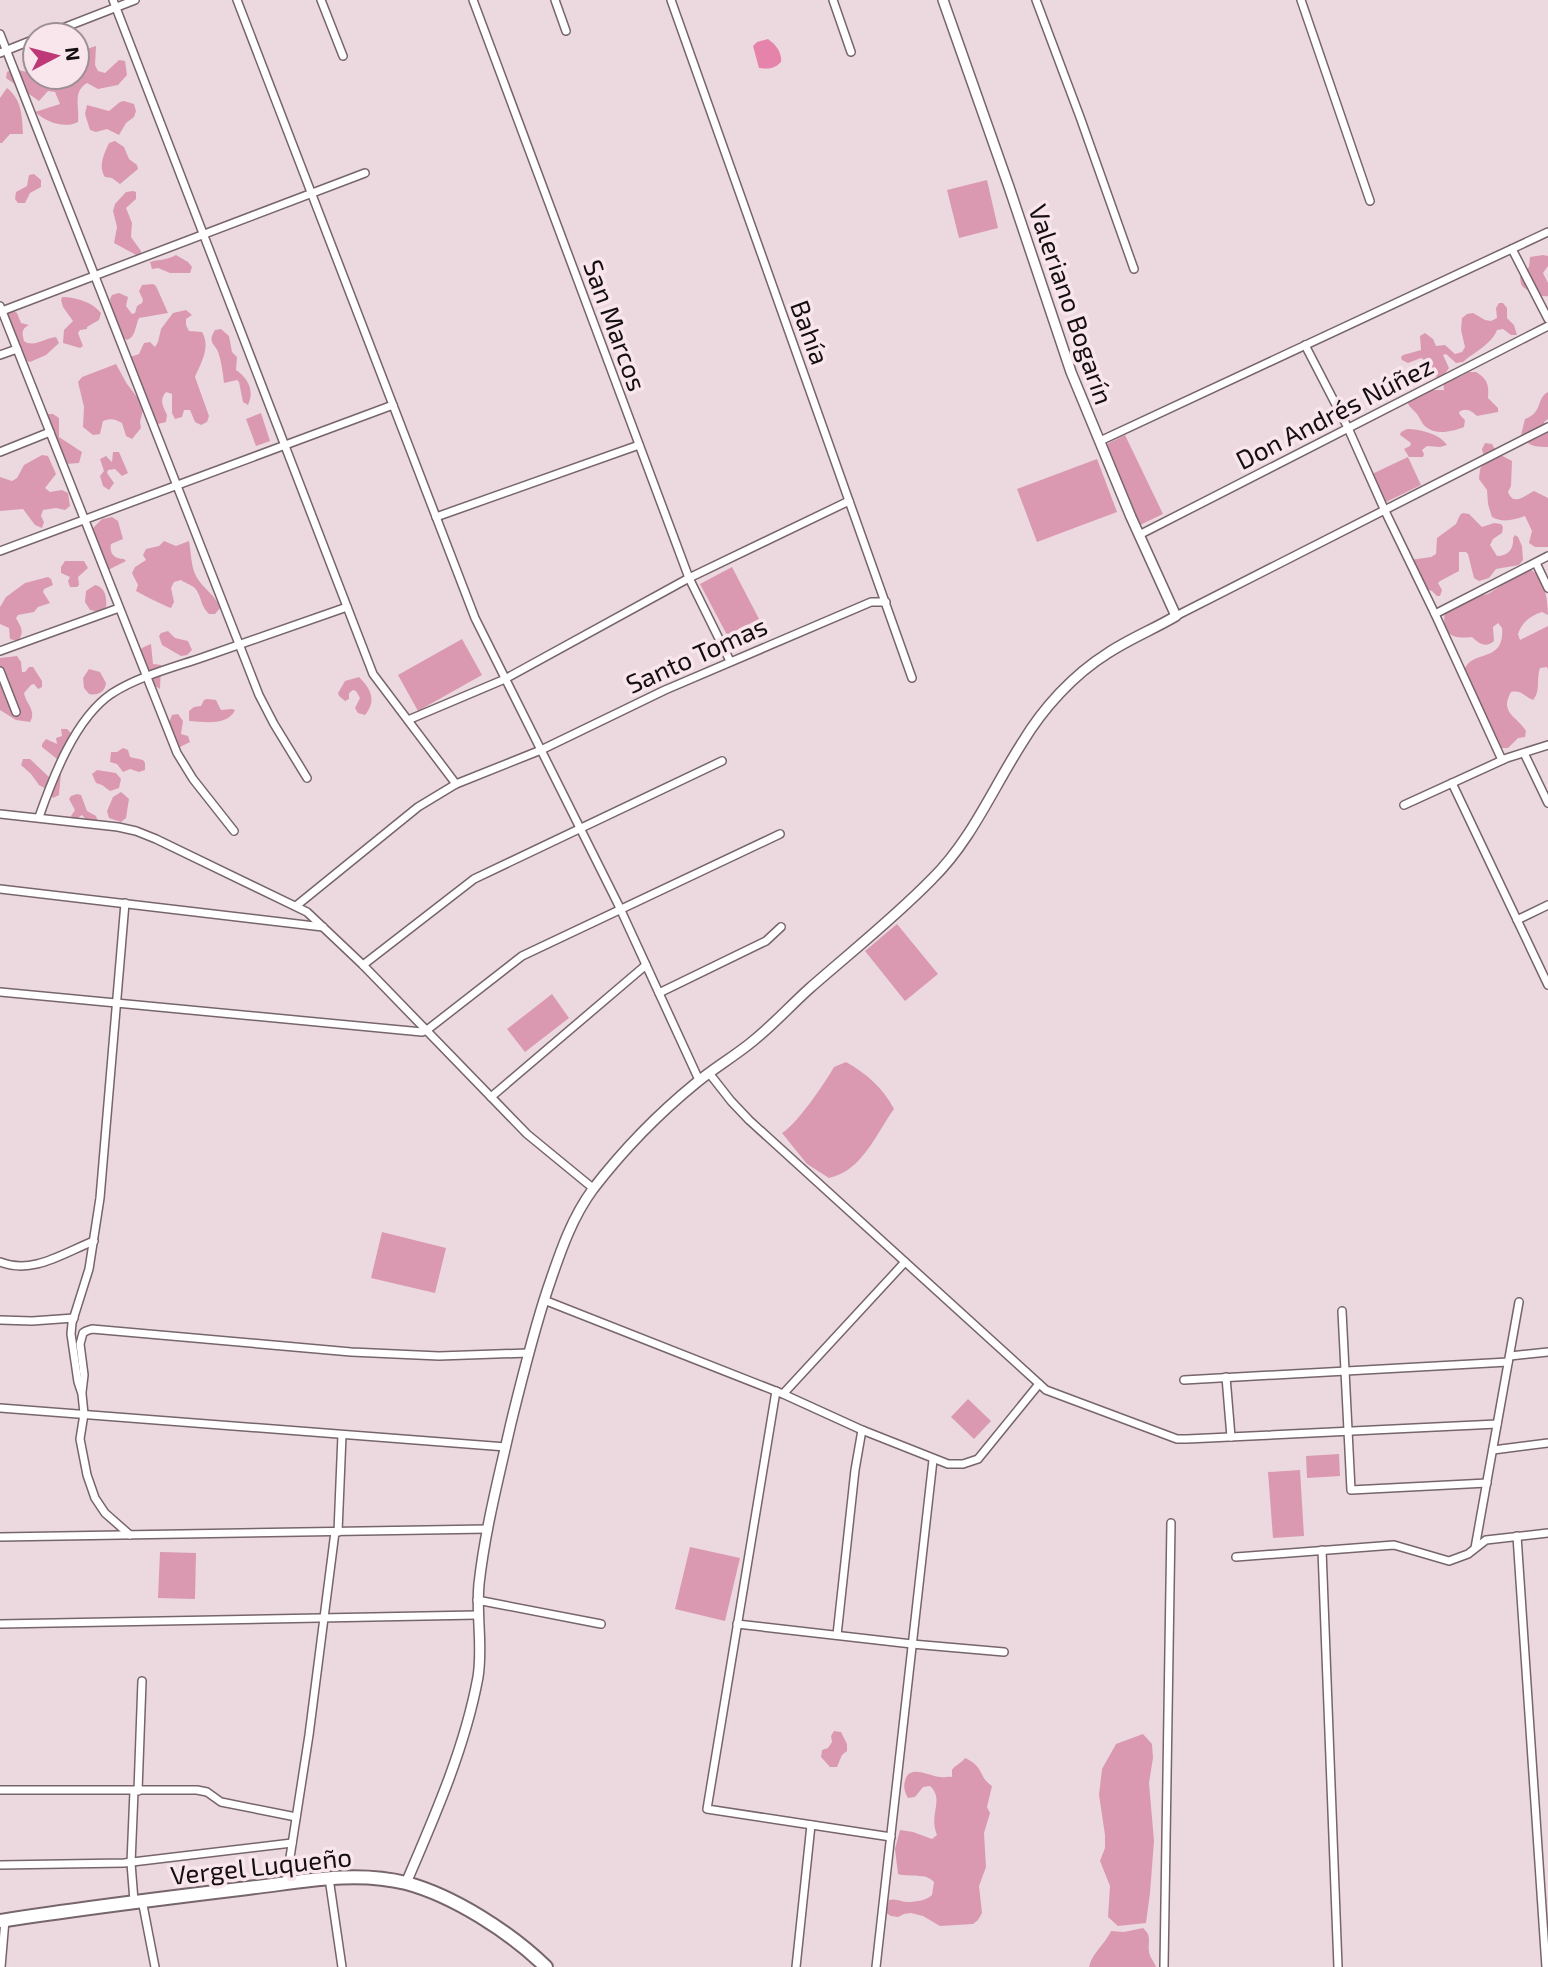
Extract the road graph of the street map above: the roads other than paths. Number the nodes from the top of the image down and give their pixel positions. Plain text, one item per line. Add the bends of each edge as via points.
1 (135, 0) edge
2 (237, 0) edge
3 (321, 0) edge
4 (473, 0) edge
5 (555, 0) edge
6 (671, 0) edge
7 (833, 0) edge
8 (943, 0) edge
9 (1035, 0) edge
10 (1301, 0) edge
11 (115, 4) edge
12 (76, 21) edge
13 (566, 31) dead end
14 (0, 34) edge
15 (21, 44) edge
16 (3, 51) edge
17 (851, 52) dead end
18 (342, 56) dead end
19 (365, 173) dead end
20 (312, 194) junction
21 (1370, 201) dead end
22 (1548, 232) edge
23 (204, 234) junction
24 (1512, 248) junction
25 (1134, 269) dead end
26 (95, 276) junction
27 (1, 308) edge
28 (1548, 319) edge
29 (1548, 326) edge
30 (1305, 345) junction
31 (17, 349) junction
32 (0, 355) edge
33 (393, 405) junction
34 (1348, 428) junction
35 (1548, 428) edge
36 (50, 432) junction
37 (1100, 441) junction
38 (285, 445) junction
39 (639, 445) junction
40 (0, 452) edge
41 (177, 485) junction
42 (849, 501) junction
43 (1385, 512) junction
44 (436, 517) junction
45 (85, 520) junction
46 (1139, 535) junction
47 (0, 551) edge
48 (1548, 556) edge
49 (1536, 563) junction
50 (689, 578) junction
51 (878, 582) junction
52 (1548, 588) edge
53 (870, 602) junction
54 (886, 602) junction
55 (347, 607) junction
56 (119, 608) junction
57 (1435, 614) junction
58 (1176, 617) junction
59 (239, 645) junction
60 (0, 651) edge
61 (730, 661) junction
62 (0, 671) edge
63 (146, 677) junction
64 (912, 678) dead end
65 (506, 679) junction
66 (16, 712) dead end
67 (408, 720) junction
68 (1548, 745) edge
69 (541, 750) junction
70 (1524, 753) junction
71 (1502, 760) junction
72 (722, 761) dead end
73 (307, 778) dead end
74 (1452, 783) junction
75 (456, 784) junction
76 (1548, 803) edge
77 (1404, 805) dead end
78 (0, 814) edge
79 (39, 817) junction
80 (580, 829) junction
81 (234, 831) dead end
82 (780, 834) dead end
83 (0, 889) edge
84 (125, 903) junction
85 (1548, 905) edge
86 (296, 906) junction
87 (620, 909) junction
88 (1517, 920) junction
89 (323, 927) junction
90 (781, 927) dead end
91 (363, 965) junction
92 (646, 965) junction
93 (1548, 985) edge
94 (0, 992) edge
95 (659, 993) junction
96 (115, 1003) junction
97 (427, 1030) junction
98 (709, 1073) junction
99 (699, 1080) junction
100 (491, 1097) junction
101 (594, 1189) junction
102 (94, 1241) junction
103 (0, 1262) edge
104 (905, 1262) junction
105 (544, 1300) junction
106 (1519, 1302) dead end
107 (1342, 1311) dead end
108 (74, 1318) junction
109 (0, 1320) edge
110 (77, 1345) junction
111 (1548, 1352) edge
112 (528, 1353) junction
113 (1509, 1359) junction
114 (1345, 1371) junction
115 (1226, 1377) junction
116 (1184, 1380) dead end
117 (1039, 1384) junction
118 (779, 1393) junction
119 (0, 1408) edge
120 (84, 1413) junction
121 (1497, 1424) junction
122 (862, 1430) junction
123 (1348, 1432) junction
124 (342, 1435) junction
125 (1231, 1437) junction
126 (1548, 1443) edge
127 (506, 1447) junction
128 (1493, 1450) junction
129 (933, 1460) junction
130 (1487, 1483) junction
131 (1171, 1522) dead end
132 (488, 1529) junction
133 (337, 1532) junction
134 (1548, 1532) edge
135 (130, 1535) junction
136 (1517, 1536) junction
137 (0, 1537) edge
138 (1475, 1548) junction
139 (1322, 1550) junction
140 (1236, 1558) dead end
141 (477, 1600) junction
142 (477, 1615) junction
143 (324, 1619) junction
144 (0, 1624) edge
145 (601, 1624) dead end
146 (737, 1624) junction
147 (837, 1635) junction
148 (912, 1644) junction
149 (1003, 1652) dead end
150 (142, 1681) dead end
151 (0, 1790) edge
152 (136, 1791) junction
153 (296, 1817) junction
154 (811, 1825) junction
155 (891, 1838) junction
156 (292, 1843) junction
157 (131, 1863) junction
158 (0, 1865) edge
159 (329, 1878) junction
160 (286, 1883) junction
161 (406, 1883) junction
162 (138, 1901) junction
163 (3, 1921) edge
164 (1, 1967) edge
165 (155, 1967) edge
166 (342, 1967) edge
167 (546, 1967) edge
168 (796, 1967) edge
169 (876, 1967) edge
170 (1164, 1967) edge
171 (1338, 1967) edge
172 (1546, 1967) edge

1 - 11 street
2 - 20 street
3 - 18 street
4 - 39 street, San Marcos
5 - 13 street
6 - 42 street, Bahía
7 - 17 street
8 - 37 street, Valeriano Bogarín via 1071,372
9 - 25 street
10 - 21 street
11 - 12 street
11 - 23 street
14 - 16 street
15 - 16 street
16 - 26 street
19 - 20 street
20 - 23 street
20 - 33 street
22 - 24 street
23 - 26 street
23 - 38 street
24 - 28 street
24 - 30 street
26 - 27 street
26 - 41 street
27 - 31 street
29 - 34 street, Don Andrés Núñez
30 - 34 street
30 - 37 street
31 - 32 street
31 - 36 street
33 - 38 street
33 - 44 street
34 - 43 street
34 - 46 street, Don Andrés Núñez
35 - 43 street
36 - 40 street
36 - 45 street
37 - 46 street, Valeriano Bogarín
38 - 41 street
38 - 55 street
39 - 44 street
39 - 50 street, San Marcos
41 - 45 street
41 - 59 street
42 - 50 street
42 - 51 street, Bahía
43 - 57 street
43 - 58 street
44 - 65 street via 475,618
45 - 47 street
45 - 56 street
46 - 58 street, Valeriano Bogarín
48 - 49 street
49 - 52 street
49 - 57 street
50 - 61 street, San Marcos
50 - 65 street
51 - 53 street
51 - 54 street, Bahía
53 - 54 street, Santo Tomas
53 - 61 street, Santo Tomas
54 - 64 street, Bahía
55 - 59 street
55 - 67 street via 373,674
56 - 60 street
56 - 63 street
57 - 71 street
58 - 98 street via 1107,653 1073,680 1034,725 945,867 754,1040
59 - 63 street
59 - 73 street via 259,695
61 - 69 street, Santo Tomas
62 - 66 street
63 - 79 street via 111,694 88,718 53,777
63 - 81 street via 177,753
65 - 67 street
65 - 69 street
67 - 75 street
68 - 70 street
69 - 75 street, Santo Tomas
69 - 80 street
70 - 71 street
70 - 76 street
71 - 74 street
72 - 80 street
74 - 77 street
74 - 88 street
75 - 86 street, Santo Tomas via 418,807
78 - 79 street
79 - 86 street via 136,831
80 - 87 street
80 - 91 street via 474,879
82 - 87 street
83 - 84 street
84 - 89 street
84 - 96 street
85 - 88 street
86 - 89 street
87 - 92 street
87 - 97 street via 522,956
88 - 93 street
89 - 91 street
90 - 95 street via 766,941
91 - 97 street
92 - 95 street
92 - 100 street
94 - 96 street
95 - 99 street
96 - 97 street
96 - 102 street
97 - 100 street
98 - 99 street
98 - 104 street via 749,1119
99 - 101 street via 641,1133
100 - 101 street via 527,1135
101 - 105 street via 567,1234
102 - 103 street via 31,1266
102 - 108 street
104 - 117 street
104 - 118 street
105 - 112 street
105 - 118 street
106 - 113 street
107 - 114 street
108 - 109 street
108 - 110 street via 71,1334
110 - 112 street via 83,1333 92,1329 351,1352 439,1356
110 - 120 street
111 - 113 street
112 - 127 street
113 - 114 street
113 - 121 street
114 - 115 street
114 - 123 street
115 - 116 street
115 - 125 street
117 - 125 street via 1177,1439
117 - 129 street via 978,1459 957,1465
118 - 122 street
118 - 146 street
119 - 120 street
120 - 124 street
120 - 135 street via 82,1456 95,1498
121 - 123 street
121 - 128 street
122 - 129 street
122 - 147 street
123 - 125 street
123 - 130 street via 1351,1490
124 - 127 street
124 - 133 street
126 - 128 street
127 - 132 street
128 - 130 street
129 - 148 street
130 - 138 street
131 - 170 street
132 - 133 street
132 - 141 street
133 - 135 street
133 - 143 street
134 - 136 street
135 - 137 street
136 - 138 street via 1486,1540
136 - 172 street
138 - 139 street via 1448,1561 1394,1545
139 - 140 street
139 - 171 street
141 - 142 street
141 - 145 street
142 - 143 street
142 - 161 street via 480,1660 472,1702 448,1783
143 - 144 street
143 - 153 street
146 - 147 street
146 - 154 street via 707,1809
147 - 148 street
148 - 149 street
148 - 155 street
150 - 152 street
151 - 152 street
152 - 153 street via 203,1790 221,1802
152 - 157 street
153 - 156 street
154 - 155 street
154 - 168 street
155 - 169 street
156 - 157 street
156 - 160 street
157 - 158 street
157 - 162 street
159 - 160 main road, Vergel Luqueño
159 - 161 main road, Vergel Luqueño
159 - 166 street
160 - 162 main road, Vergel Luqueño
161 - 167 main road, Vergel Luqueño via 502,1930
162 - 163 main road, Vergel Luqueño
162 - 165 street
163 - 164 street

